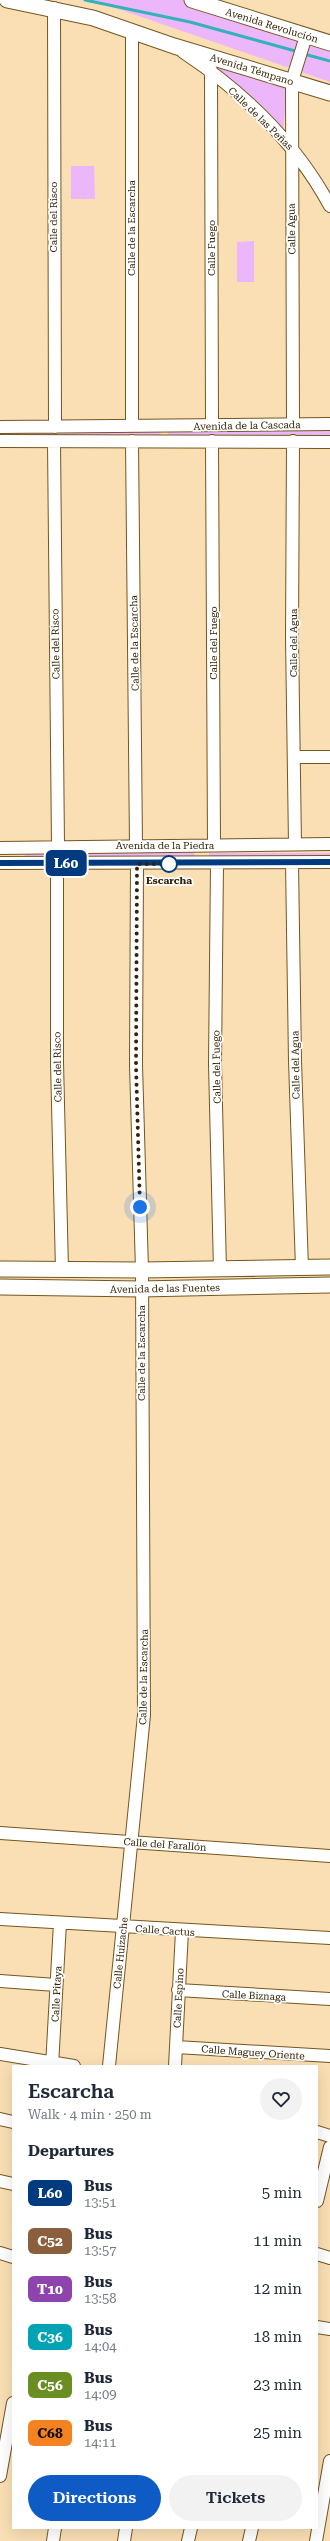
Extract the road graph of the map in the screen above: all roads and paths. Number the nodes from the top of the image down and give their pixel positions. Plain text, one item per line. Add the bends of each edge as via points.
1 (7, 0) edge
2 (192, 0) edge
3 (54, 8) junction
4 (132, 31) junction
5 (305, 41) junction
6 (330, 43) edge
7 (174, 46) junction
8 (211, 70) junction
9 (293, 74) junction
10 (330, 93) edge
11 (290, 144) junction
12 (330, 206) edge
13 (132, 424) junction
14 (293, 424) junction
15 (330, 424) edge
16 (212, 425) junction
17 (54, 426) junction
18 (163, 426) junction
19 (0, 427) edge
20 (0, 441) edge
21 (132, 441) junction
22 (164, 441) junction
23 (212, 441) junction
24 (293, 441) junction
25 (54, 442) junction
26 (330, 442) edge
27 (294, 757) junction
28 (330, 757) edge
29 (295, 844) junction
30 (330, 844) edge
31 (201, 845) junction
32 (214, 845) junction
33 (58, 846) junction
34 (136, 846) junction
35 (17, 847) junction
36 (0, 848) edge
37 (292, 862) junction
38 (330, 862) edge
39 (0, 863) edge
40 (57, 863) junction
41 (17, 864) junction
42 (137, 864) junction
43 (201, 864) junction
44 (217, 864) junction
45 (330, 1267) edge
46 (302, 1268) junction
47 (0, 1269) edge
48 (62, 1270) junction
49 (142, 1270) junction
50 (220, 1270) junction
51 (330, 1285) edge
52 (0, 1287) edge
53 (141, 1289) junction
54 (0, 1833) edge
55 (130, 1841) junction
56 (330, 1856) edge
57 (0, 1920) edge
58 (60, 1923) junction
59 (123, 1927) junction
60 (182, 1931) junction
61 (330, 1938) edge
62 (0, 1981) edge
63 (56, 1985) junction
64 (178, 1990) junction
65 (330, 1999) edge
66 (176, 2047) junction
67 (0, 2054) edge
68 (330, 2056) edge
69 (52, 2065) edge
70 (109, 2065) edge
71 (175, 2065) edge
72 (0, 2119) edge
73 (12, 2122) edge
74 (318, 2132) edge
75 (330, 2136) edge
76 (330, 2147) edge
77 (0, 2181) edge
78 (12, 2184) edge
79 (318, 2196) edge
80 (0, 2253) edge
81 (318, 2254) edge
82 (12, 2257) edge
83 (330, 2258) edge
84 (318, 2327) edge
85 (330, 2330) edge
86 (12, 2409) edge
87 (7, 2437) edge
88 (330, 2461) edge
89 (0, 2476) edge
90 (323, 2512) edge
91 (55, 2529) edge
92 (126, 2529) edge
93 (191, 2529) edge
94 (252, 2529) edge
95 (53, 2541) edge
96 (124, 2541) edge
97 (188, 2541) edge
98 (249, 2541) edge
99 (316, 2541) edge

1 - 3 main road, Avenida Témpano
2 - 5 main road, Avenida Revolución
3 - 4 main road, Avenida Témpano
3 - 17 street, Calle del Risco
4 - 7 main road, Avenida Témpano
4 - 13 street, Calle de la Escarcha
5 - 6 main road, Avenida Revolución
5 - 9 street, Calle Agua
7 - 8 street, Calle de las Peñas
7 - 9 main road, Avenida Témpano
8 - 11 street, Calle de las Peñas
8 - 16 street, Calle Fuego
9 - 10 main road, Avenida Témpano
9 - 11 street, Calle Agua
11 - 12 street, Calle de las Peñas
11 - 14 street, Calle Agua
13 - 17 street, Avenida de la Cascada
13 - 18 street, Avenida de la Cascada
14 - 15 street, Avenida de la Cascada
14 - 16 street, Avenida de la Cascada
16 - 18 street, Avenida de la Cascada
17 - 19 street, Avenida de la Cascada
18 - 22 street
20 - 25 street, Avenida de la Cascada
21 - 22 street, Avenida de la Cascada
21 - 25 street, Avenida de la Cascada
21 - 34 street, Calle de la Escarcha
22 - 23 street, Avenida de la Cascada
23 - 24 street, Avenida de la Cascada
23 - 32 street, Calle del Fuego
24 - 26 street, Avenida de la Cascada
24 - 27 street, Calle del Agua
25 - 33 street, Calle del Risco
27 - 28 street
27 - 29 street, Calle del Agua
29 - 30 street, Avenida de la Piedra
29 - 32 street, Avenida de la Piedra
31 - 32 street, Avenida de la Piedra
31 - 34 street, Avenida de la Piedra
31 - 43 street
33 - 34 street, Avenida de la Piedra
33 - 35 street, Avenida de la Piedra
35 - 36 street, Avenida de la Piedra
35 - 41 street
37 - 38 street, Avenida de la Piedra
37 - 44 street, Avenida de la Piedra
37 - 46 street, Calle del Agua via 294,1061
39 - 41 street, Avenida de la Piedra
40 - 41 street, Avenida de la Piedra
40 - 42 street, Avenida de la Piedra
40 - 48 street, Calle del Risco via 57,1062
42 - 43 street, Avenida de la Piedra
42 - 49 street, Calle de la Escarcha via 136,1065
43 - 44 street, Avenida de la Piedra
44 - 50 street, Calle del Fuego via 215,1064
45 - 46 main road, Avenida de las Fuentes
46 - 50 main road, Avenida de las Fuentes
47 - 48 main road, Avenida de las Fuentes
48 - 49 main road, Avenida de las Fuentes
49 - 50 main road, Avenida de las Fuentes
49 - 53 street, Calle de la Escarcha
51 - 53 main road, Avenida de las Fuentes
52 - 53 main road, Avenida de las Fuentes
53 - 55 street, Calle de la Escarcha via 144,1715
54 - 55 street, Calle del Farallón
55 - 56 street, Calle del Farallón
55 - 59 street, Calle Huizache
57 - 58 street, Calle Cactus
58 - 59 street, Calle Cactus
58 - 63 street, Calle Pitaya
59 - 60 street, Calle Cactus
59 - 70 street, Calle Huizache
60 - 61 street, Calle Cactus
60 - 64 street, Calle Espino
62 - 63 street
63 - 69 street, Calle Pitaya
64 - 65 street, Calle Biznaga
64 - 66 street, Calle Espino
66 - 68 street, Calle Maguey Oriente
66 - 71 street, Calle Espino
67 - 69 street
72 - 73 street
74 - 75 street
76 - 79 street
77 - 78 street
80 - 82 street
81 - 83 street
84 - 85 street
86 - 87 street
87 - 89 street
88 - 90 street
90 - 99 street
91 - 95 street
92 - 96 street
93 - 97 street
94 - 98 street

